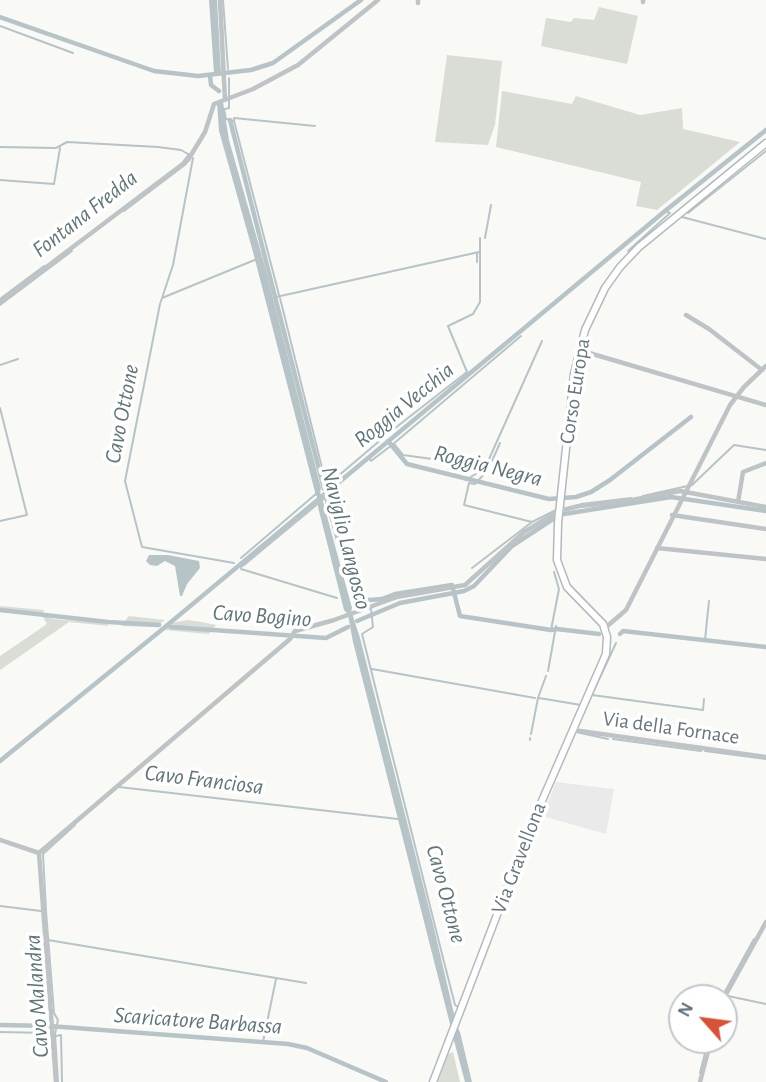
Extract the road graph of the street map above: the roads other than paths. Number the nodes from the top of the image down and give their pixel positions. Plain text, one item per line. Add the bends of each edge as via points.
1 (220, 0) edge
2 (378, 0) edge
3 (224, 100) junction
4 (766, 143) edge
5 (0, 302) edge
6 (686, 315) dead end
7 (578, 350) junction
8 (764, 368) edge
9 (736, 396) junction
10 (766, 405) edge
11 (766, 463) edge
12 (684, 491) junction
13 (738, 502) junction
14 (766, 507) edge
15 (559, 511) junction
16 (672, 515) junction
17 (766, 529) edge
18 (657, 548) junction
19 (766, 559) edge
20 (620, 617) junction
21 (601, 623) junction
22 (607, 637) junction
23 (572, 730) junction
24 (766, 757) edge
25 (0, 840) edge
26 (39, 853) junction
27 (766, 922) edge
28 (732, 984) edge
29 (707, 1054) edge
30 (55, 1082) edge
31 (433, 1082) edge
32 (700, 1082) edge

1 - 3 street
2 - 3 street via 298,65
3 - 5 street via 213,107 188,160
4 - 7 main road, Corso Europa via 620,267 594,307
6 - 8 street
7 - 9 street
7 - 15 main road, Corso Europa
8 - 9 street, Via Gravellona
9 - 10 street
9 - 12 street, Via Gravellona
11 - 13 street via 743,472
12 - 13 street
12 - 15 street
12 - 16 street, Via Gravellona
13 - 14 street
15 - 21 main road, Corso Europa via 557,560 561,576 575,598
15 - 26 street via 513,540 472,582 397,597 294,633
16 - 17 street
16 - 18 street, Via Gravellona
18 - 19 street
18 - 20 street, Via Gravellona
20 - 21 street
20 - 22 street, Via Gravellona
21 - 22 main road, Via Gravellona
22 - 23 main road, Via Gravellona via 604,661
23 - 24 street, Via della Fornace
23 - 31 main road, Via Gravellona
25 - 26 street
26 - 30 street
27 - 28 street
29 - 32 street

